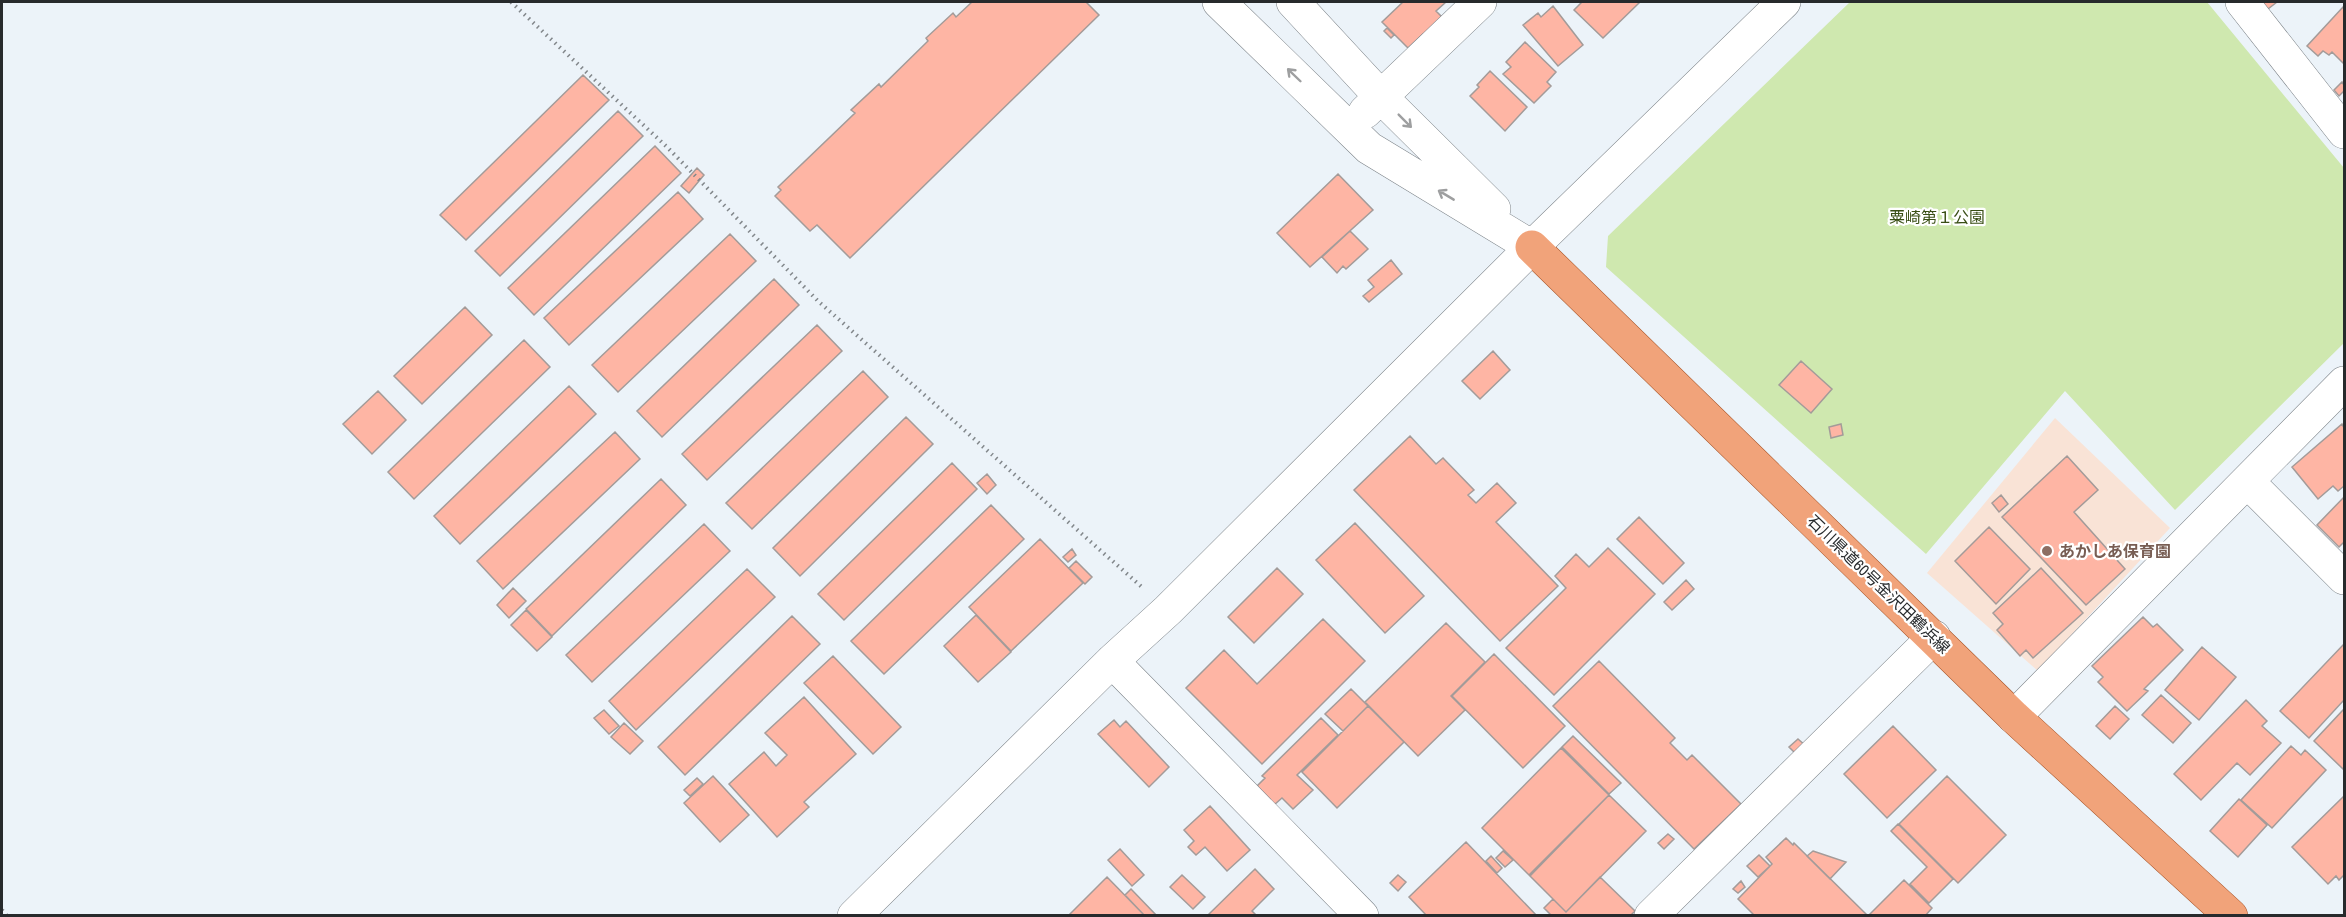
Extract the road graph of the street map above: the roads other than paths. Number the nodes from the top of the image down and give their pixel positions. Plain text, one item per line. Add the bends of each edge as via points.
1 (1219, 2) edge
2 (1293, 2) edge
3 (1480, 2) edge
4 (1784, 2) edge
5 (2242, 2) edge
6 (1380, 96) junction
7 (1348, 127) junction
8 (2344, 132) edge
9 (1532, 246) junction
10 (2344, 383) edge
11 (2248, 482) junction
12 (2344, 578) edge
13 (1934, 637) junction
14 (1112, 661) junction
15 (2014, 717) junction
16 (854, 915) edge
17 (1362, 915) edge
18 (1651, 915) edge
19 (2231, 915) edge

7 -> 1 street
2 - 6 street
3 - 6 street
4 - 9 street
5 - 8 street
6 - 7 street
6 -> 9 street
9 -> 7 street via 1369,148
9 - 13 main road, 石川県道60号金沢田鶴浜線
9 - 14 street via 1168,610
10 - 11 street
11 - 12 street
11 - 15 street
13 - 15 main road, 石川県道60号金沢田鶴浜線
13 - 18 street
14 - 16 street
14 - 17 street
15 - 19 main road, 石川県道60号金沢田鶴浜線

